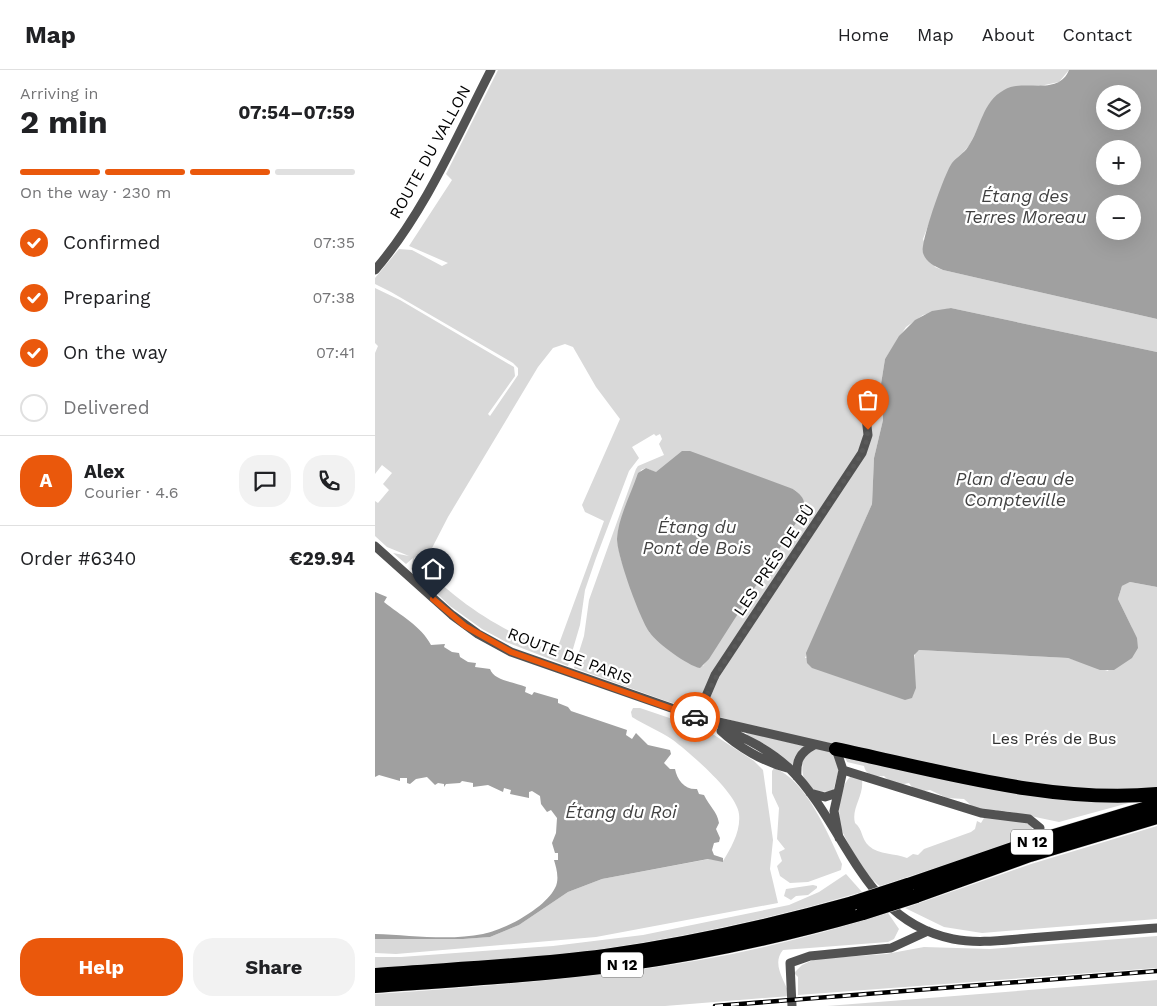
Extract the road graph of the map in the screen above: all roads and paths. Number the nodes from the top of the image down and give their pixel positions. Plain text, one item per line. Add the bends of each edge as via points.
1 (491, 70) edge
2 (375, 270) edge
3 (866, 417) dead end
4 (375, 546) edge
5 (697, 717) junction
6 (814, 745) junction
7 (837, 749) junction
8 (843, 770) junction
9 (797, 777) junction
10 (810, 793) junction
11 (837, 793) junction
12 (1157, 794) edge
13 (1157, 805) edge
14 (1157, 818) edge
15 (1040, 828) dead end
16 (839, 838) junction
17 (912, 890) junction
18 (1157, 928) edge
19 (928, 931) junction
20 (375, 975) edge
21 (375, 986) edge
22 (792, 1006) edge

1 - 2 street, ROUTE DU VALLON via 428,192
3 - 5 street, LES PRÉS DE BÛ via 868,435 862,453 723,664
4 - 5 street, ROUTE DE PARIS via 452,615 497,645 533,661
5 - 6 street, ROUTE DE PARIS
5 - 9 street, ROUTE DE PARIS via 762,747
6 - 7 street, ROUTE DE PARIS
6 - 9 street via 799,758
7 - 8 street
7 - 12 highway via 1049,792 1095,797
8 - 11 street
8 - 15 street via 981,813 1029,819
9 - 10 street, ROUTE DE PARIS
10 - 11 street via 825,797
10 - 16 street, ROUTE DE PARIS
11 - 16 street via 834,815
13 - 17 highway, N 12 via 1021,846
14 - 17 highway, N 12
16 - 19 street, ROUTE DE PARIS via 858,871 880,896
17 - 20 highway, N 12, bridge via 729,934 635,951
17 - 21 highway, N 12, bridge via 863,913 771,938 641,962 527,975
18 - 19 street, ROUTE DE PARIS via 981,941 959,940
19 - 22 street via 891,948 810,956 790,963

